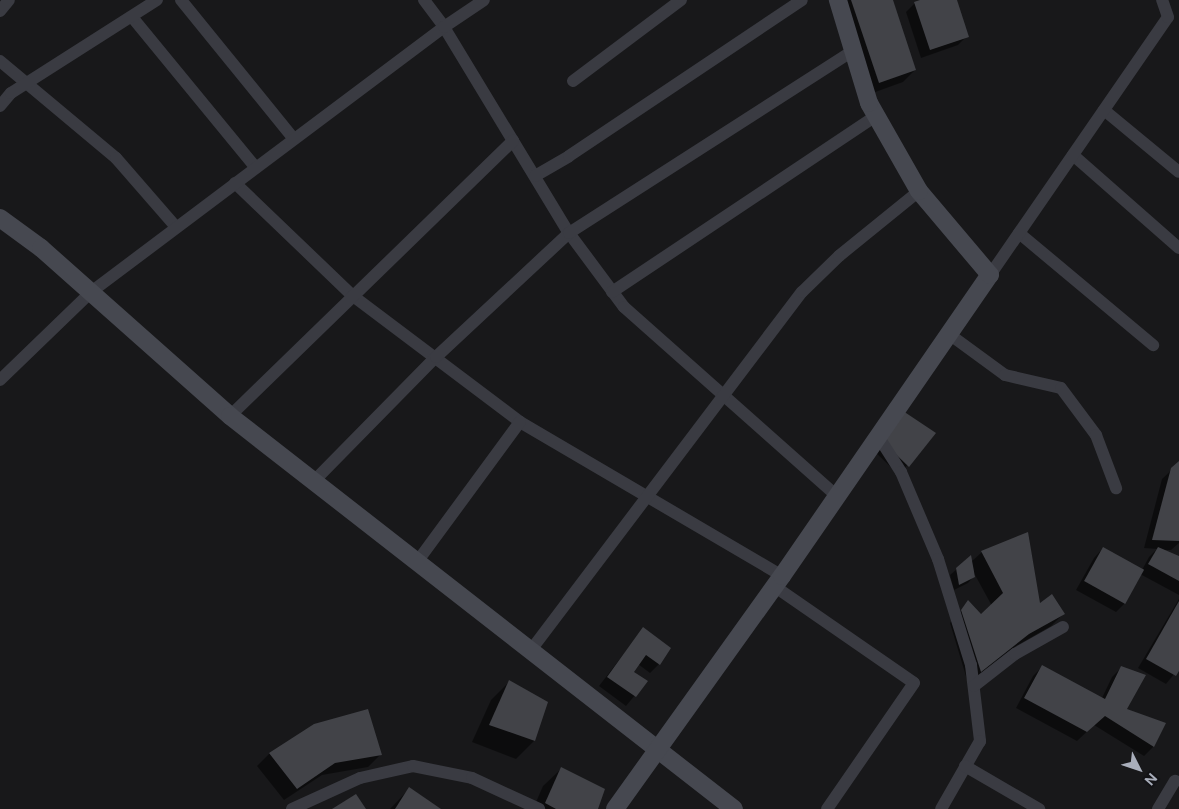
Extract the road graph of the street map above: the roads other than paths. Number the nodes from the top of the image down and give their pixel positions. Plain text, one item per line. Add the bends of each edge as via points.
1 (9, 0) edge
2 (158, 0) edge
3 (181, 0) edge
4 (424, 0) edge
5 (484, 0) edge
6 (681, 0) edge
7 (802, 0) edge
8 (838, 0) edge
9 (1162, 0) edge
10 (0, 11) edge
11 (132, 17) junction
12 (444, 27) junction
13 (853, 51) junction
14 (0, 61) edge
15 (573, 81) dead end
16 (26, 84) junction
17 (0, 106) edge
18 (1104, 110) junction
19 (876, 116) junction
20 (294, 139) junction
21 (513, 141) junction
22 (1073, 155) junction
23 (256, 168) junction
24 (1179, 172) edge
25 (535, 176) junction
26 (235, 183) junction
27 (919, 191) junction
28 (0, 218) edge
29 (176, 227) junction
30 (569, 233) junction
31 (1019, 233) junction
32 (1179, 248) edge
33 (990, 275) junction
34 (91, 292) junction
35 (612, 292) junction
36 (353, 296) junction
37 (949, 334) junction
38 (1153, 345) dead end
39 (436, 357) junction
40 (0, 380) edge
41 (723, 397) junction
42 (230, 416) junction
43 (520, 422) junction
44 (878, 436) junction
45 (314, 481) junction
46 (1116, 488) dead end
47 (837, 496) junction
48 (647, 497) junction
49 (417, 562) junction
50 (778, 581) junction
51 (1063, 627) dead end
52 (531, 650) junction
53 (974, 686) junction
54 (656, 748) junction
55 (965, 766) junction
56 (1174, 781) dead end
57 (292, 809) edge
58 (539, 809) edge
59 (614, 809) edge
60 (734, 809) edge
61 (827, 809) edge
62 (941, 809) edge
63 (1039, 809) edge
64 (1158, 809) edge

1 - 10 street
2 - 11 street
3 - 20 street
4 - 12 street
5 - 12 street
6 - 15 street
7 - 25 street
8 - 13 street
9 - 18 street via 1168,17
11 - 16 street
11 - 23 street
12 - 20 street
12 - 21 street
13 - 19 street
13 - 30 street
14 - 16 street
16 - 17 street via 11,93
16 - 29 street via 116,158
18 - 22 street
18 - 24 street
19 - 27 street
19 - 35 street
20 - 23 street
21 - 25 street
21 - 36 street
22 - 31 street
22 - 32 street
23 - 26 street
25 - 30 street
26 - 29 street
26 - 36 street
27 - 33 street
27 - 41 street via 839,256 802,292
28 - 34 street via 41,248
29 - 34 street
30 - 35 street
30 - 39 street
31 - 33 street
31 - 38 street
33 - 37 street
34 - 40 street
34 - 42 street
35 - 41 street via 624,307
36 - 39 street
36 - 42 street
37 - 44 street
37 - 46 street via 1005,375 1061,388 1096,434
39 - 43 street
39 - 45 street
41 - 47 street
41 - 48 street
42 - 45 street
43 - 48 street
43 - 49 street
44 - 47 street
44 - 53 street via 901,472 938,559 971,665
45 - 49 street
47 - 50 street
48 - 50 street
48 - 52 street
49 - 52 street
50 - 54 street
50 - 61 street via 914,683
51 - 53 street via 1015,654
52 - 54 street
53 - 55 street via 980,741
54 - 59 street
54 - 60 street
55 - 62 street
55 - 63 street
56 - 64 street
57 - 58 street via 360,778 413,766 472,778

